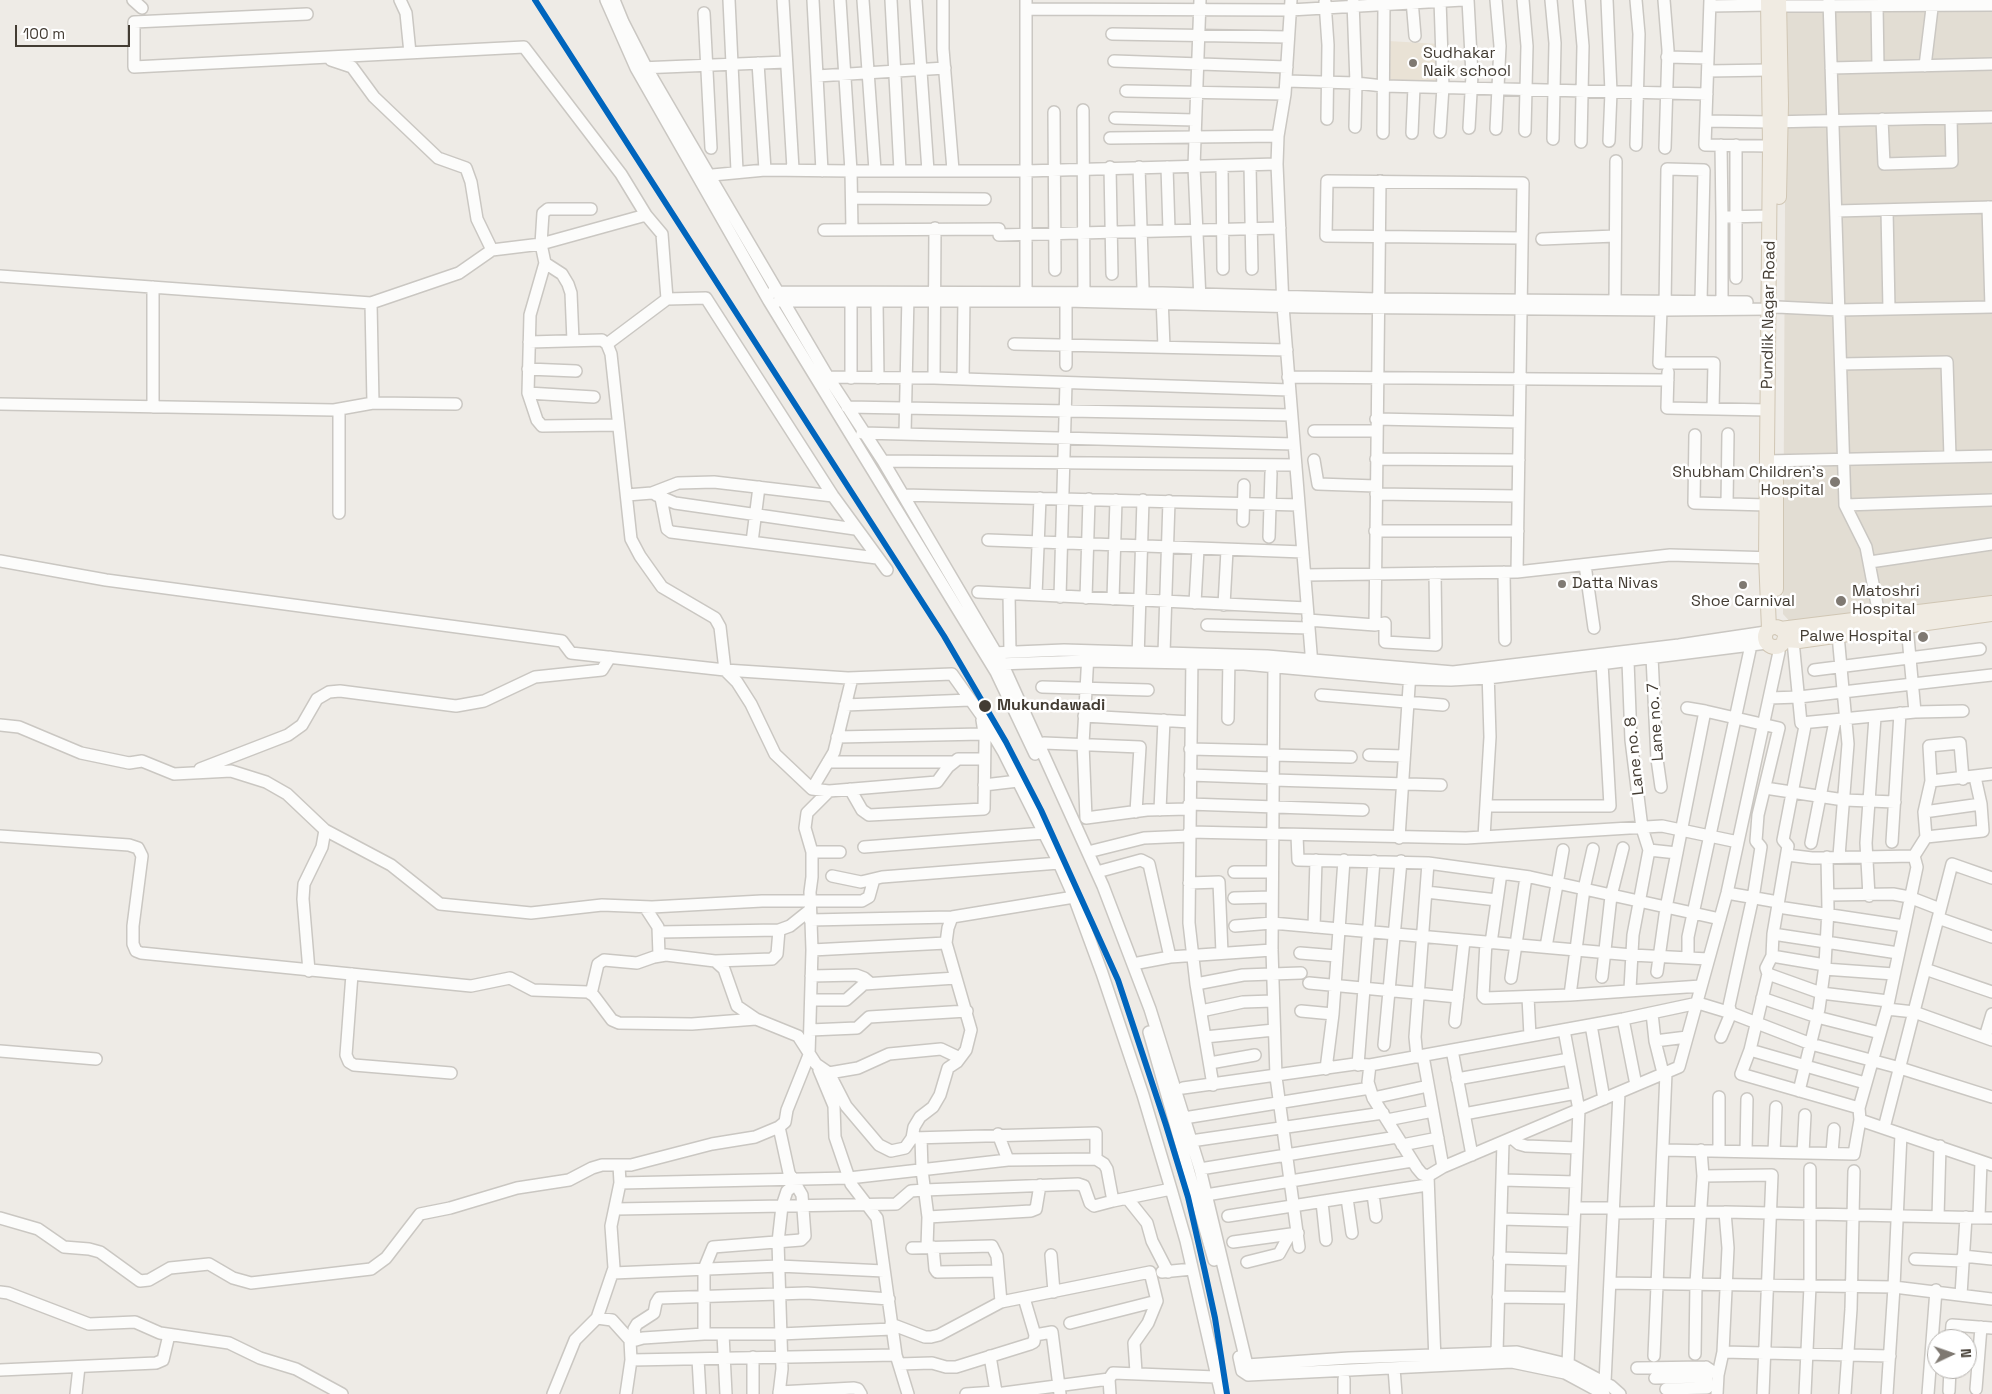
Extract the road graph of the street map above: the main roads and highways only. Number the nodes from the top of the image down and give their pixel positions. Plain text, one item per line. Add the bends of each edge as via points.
1 (1774, 3) edge
2 (1776, 122) junction
3 (1772, 306) junction
4 (1772, 461) junction
5 (1771, 558) junction
6 (1992, 603) edge
7 (1992, 614) edge
8 (1881, 623) junction
9 (1777, 636) junction

1 - 2 main road, Pundlik Nagar Road
1 - 2 main road, Pundlik Nagar Road via 1769,70
2 - 3 main road, Pundlik Nagar Road
2 - 3 main road, Pundlik Nagar Road via 1770,146
3 - 4 main road, Pundlik Nagar Road
3 - 4 main road, Pundlik Nagar Road via 1768,410
4 - 5 main road, Pundlik Nagar Road
4 - 5 main road, Pundlik Nagar Road via 1767,505
5 - 9 main road, Pundlik Nagar Road
6 - 8 main road
7 - 8 main road via 1907,626
8 - 9 main road
8 - 9 main road via 1838,635

